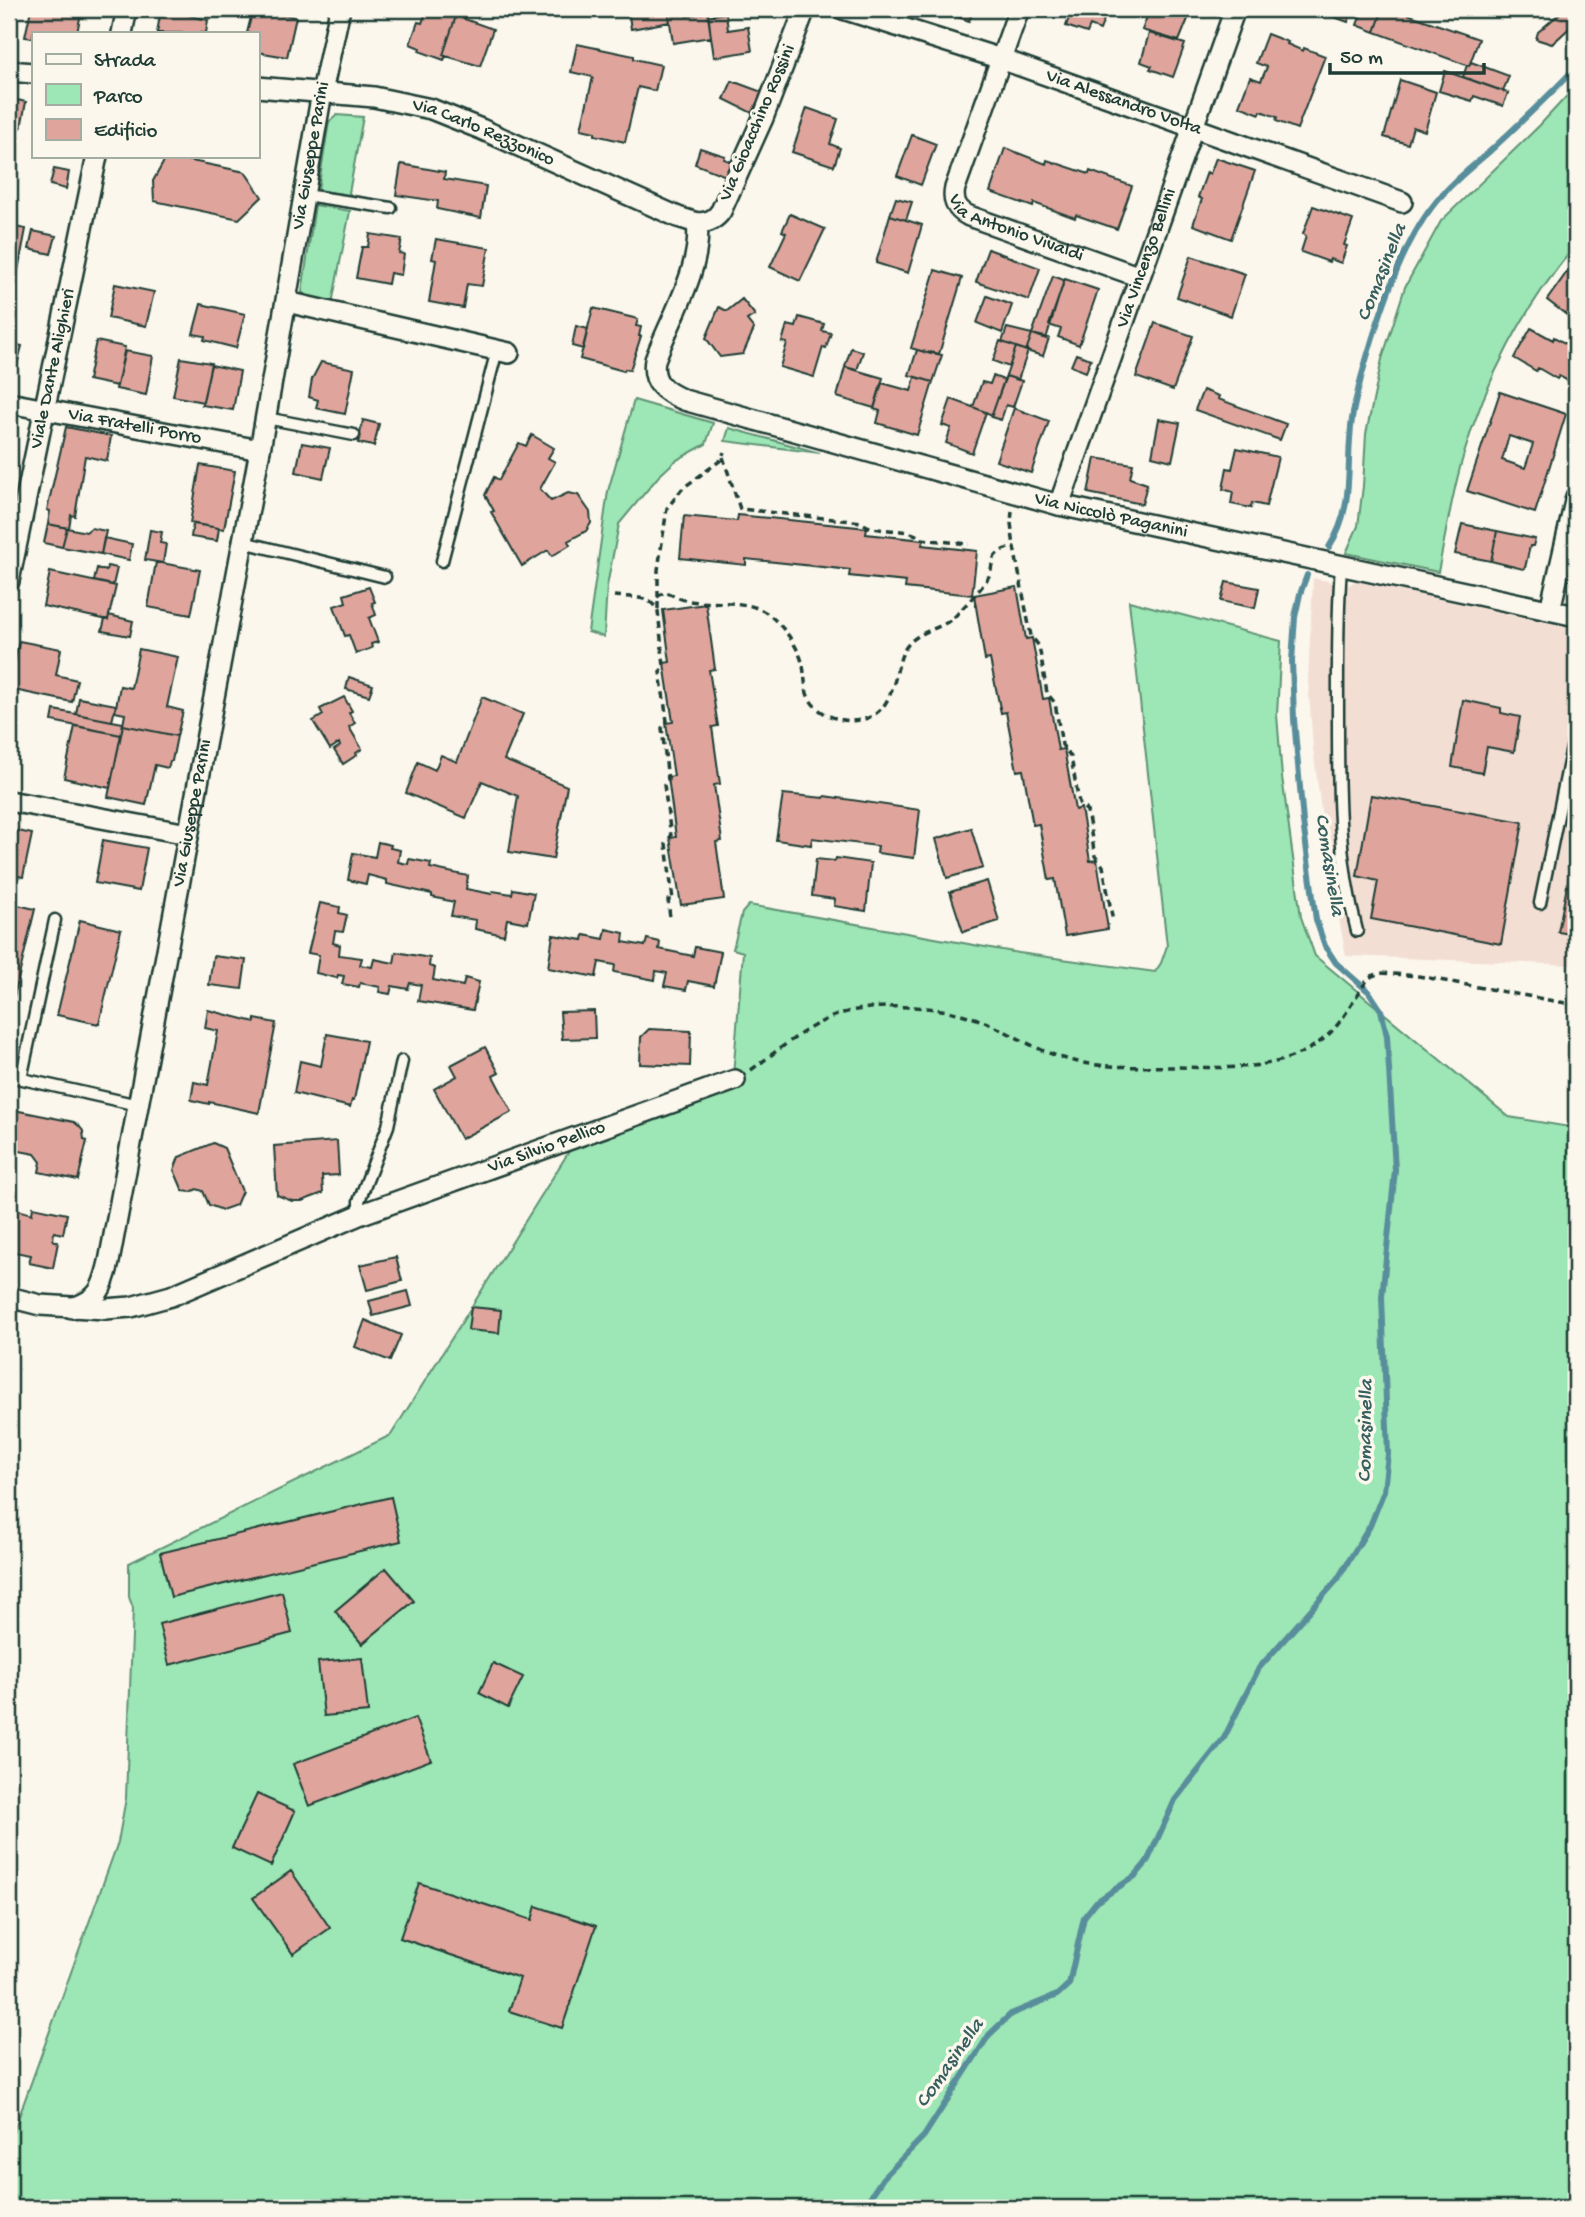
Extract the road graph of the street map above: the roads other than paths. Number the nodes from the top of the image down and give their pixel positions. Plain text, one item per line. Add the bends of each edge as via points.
1 (127, 9) edge
2 (340, 9) edge
3 (805, 9) edge
4 (842, 9) edge
5 (1019, 9) edge
6 (1234, 9) edge
7 (122, 32) edge
8 (1001, 59) junction
9 (9, 71) edge
10 (32, 73) edge
11 (259, 88) edge
12 (322, 92) junction
13 (1193, 127) junction
14 (97, 158) edge
15 (304, 195) junction
16 (1402, 202) dead end
17 (391, 208) dead end
18 (696, 223) junction
19 (1140, 277) junction
20 (287, 302) junction
21 (503, 351) joint
22 (9, 403) edge
23 (44, 409) junction
24 (266, 418) junction
25 (354, 435) dead end
26 (260, 450) junction
27 (1576, 497) edge
28 (1059, 505) junction
29 (243, 542) junction
30 (442, 561) dead end
31 (1341, 567) junction
32 (385, 576) dead end
33 (9, 581) edge
34 (1550, 610) junction
35 (1576, 616) edge
36 (1576, 728) edge
37 (9, 801) edge
38 (188, 834) junction
39 (1540, 903) dead end
40 (55, 920) dead end
41 (1357, 931) dead end
42 (402, 1061) dead end
43 (9, 1076) edge
44 (21, 1079) junction
45 (736, 1080) road end
46 (138, 1105) junction
47 (359, 1215) junction
48 (9, 1297) edge
49 (72, 1308) junction

1 - 7 street
2 - 12 street, Via Giuseppe Parini
3 - 18 street, Via Gioacchino Rossini via 721,211 709,222
4 - 8 street, Via Alessandro Volta
5 - 8 street, Via Antonio Vivaldi
6 - 13 street, Via Vincenzo Bellini
8 - 13 street, Via Alessandro Volta
8 - 19 street, Via Antonio Vivaldi via 953,194 956,205 969,216
9 - 10 street
11 - 12 street, Via Carlo Rezzonico
12 - 15 street, Via Giuseppe Parini
12 - 18 street, Via Carlo Rezzonico via 431,109
13 - 16 street, Via Alessandro Volta
13 - 19 street, Via Vincenzo Bellini
14 - 23 street, Viale Dante Alighieri
15 - 17 lane
15 - 20 street, Via Giuseppe Parini
18 - 28 street, Via Niccolò Paganini via 693,265 655,360 654,374 661,388 684,400
19 - 28 street, Via Vincenzo Bellini
20 - 21 street
20 - 24 street, Via Giuseppe Parini
21 - 30 lane
22 - 23 street, Via Fratelli Porro
23 - 26 street, Via Fratelli Porro
23 - 33 street, Viale Dante Alighieri
24 - 25 lane
24 - 26 street, Via Giuseppe Parini
26 - 29 street, Via Giuseppe Parini
27 - 34 street
28 - 31 street, Via Niccolò Paganini
29 - 32 lane
29 - 38 street, Via Giuseppe Parini
31 - 34 street, Via Niccolò Paganini
31 - 41 lane via 1339,818 1342,864
34 - 35 street, Via Niccolò Paganini
36 - 39 lane
37 - 38 street
38 - 46 street, Via Giuseppe Parini
40 - 44 lane
42 - 47 lane via 388,1126 359,1201
43 - 44 lane
44 - 46 lane
45 - 47 street, Via Silvio Pellico
46 - 49 street, Via Giuseppe Parini via 104,1281 87,1304
47 - 49 street, Via Silvio Pellico via 171,1296 131,1307
48 - 49 street, Via Silvio Pellico

